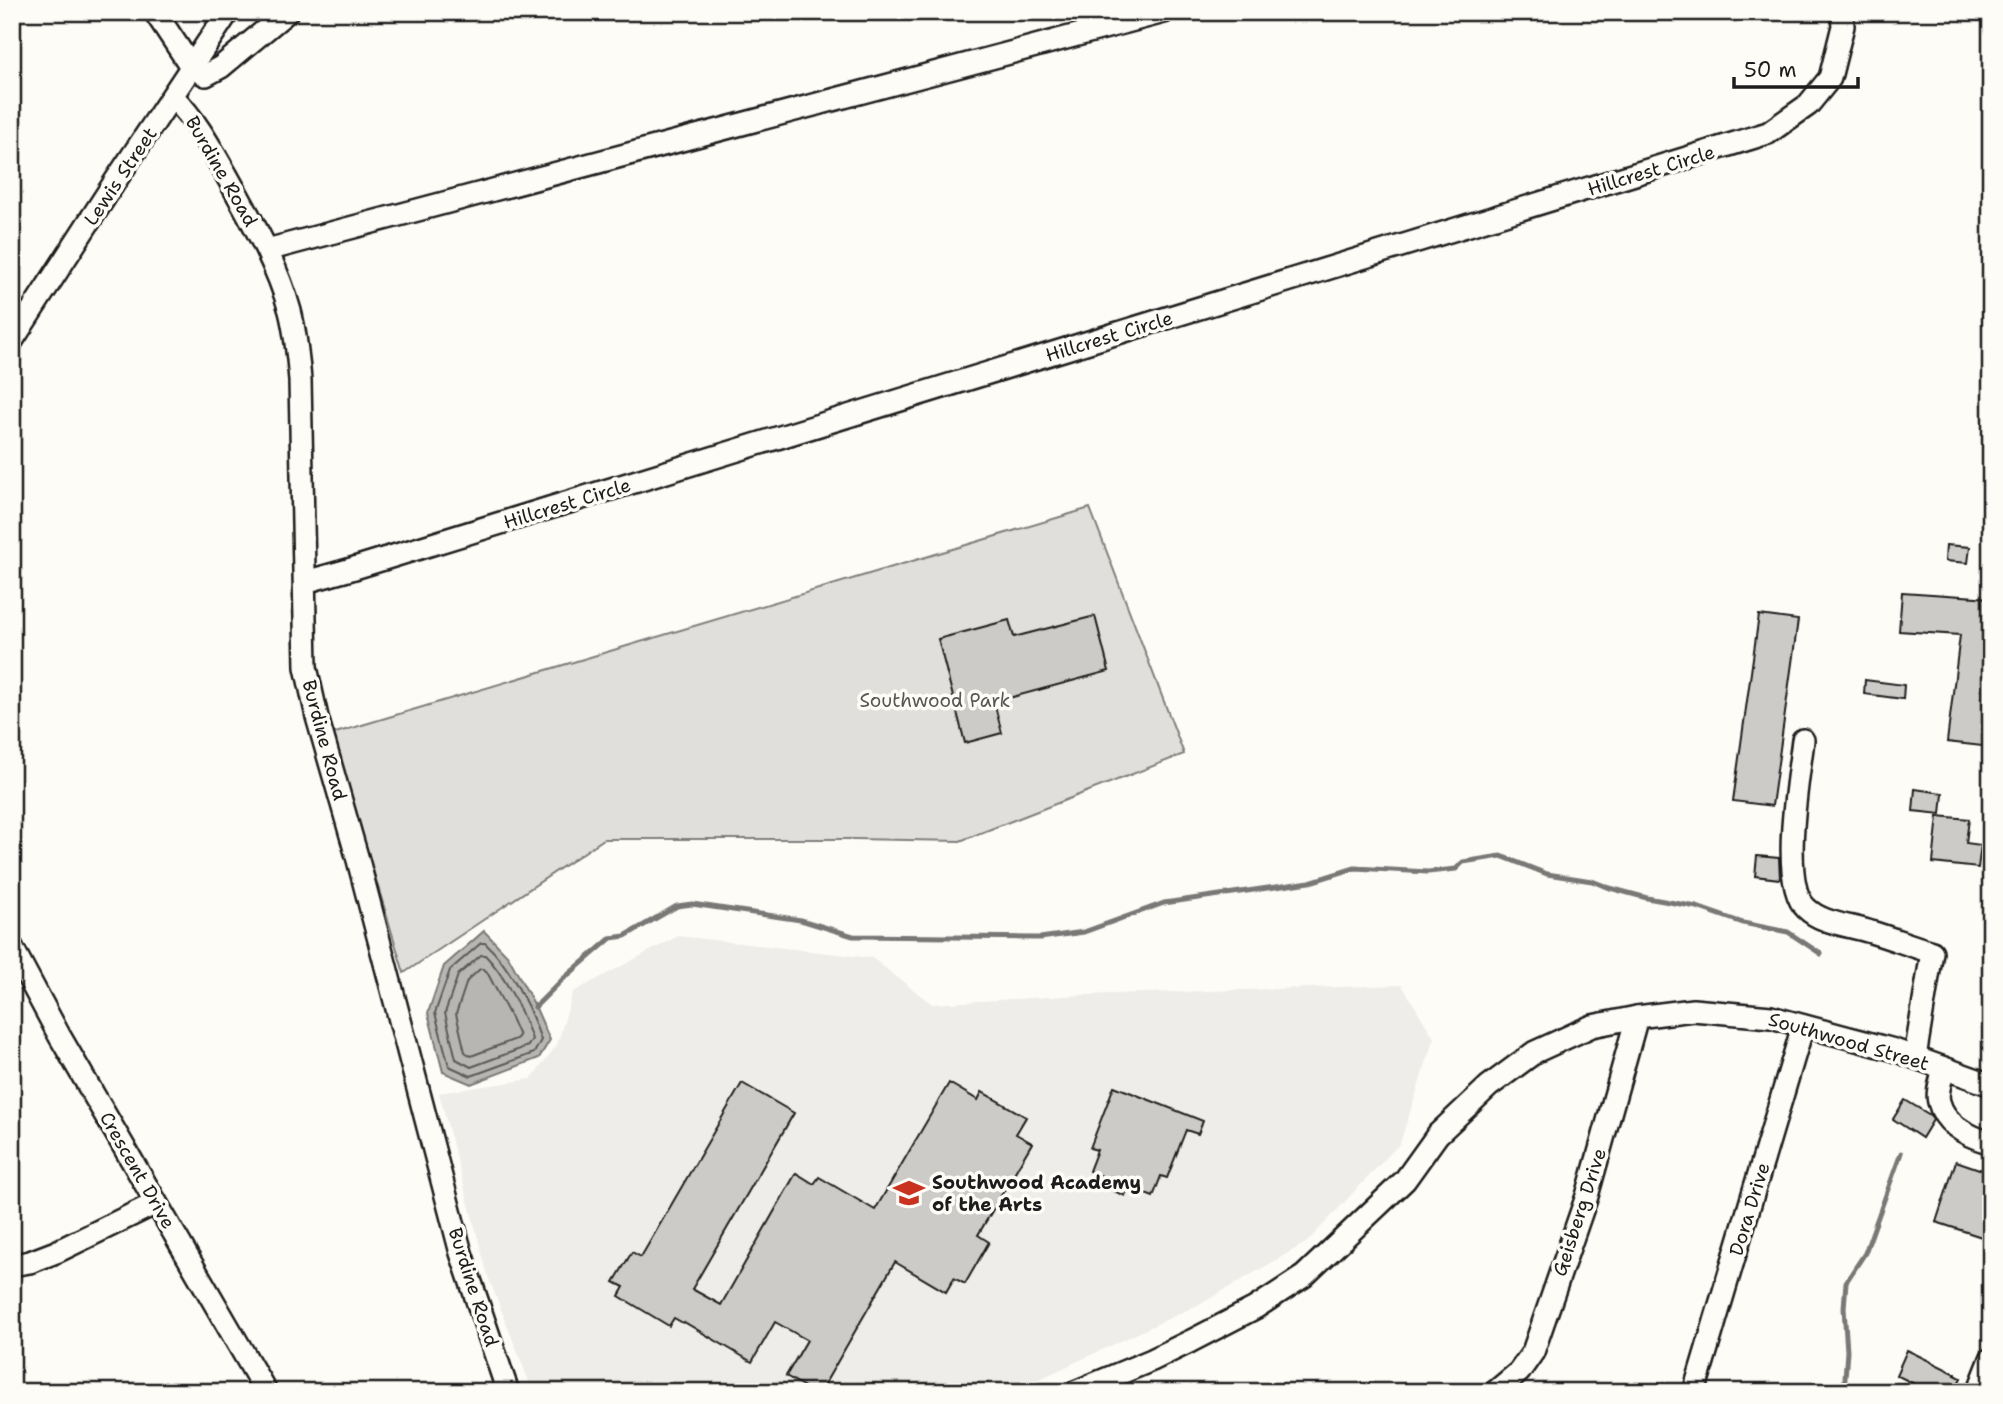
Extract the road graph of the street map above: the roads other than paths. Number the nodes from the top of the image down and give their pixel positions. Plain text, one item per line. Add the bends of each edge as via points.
1 (155, 12) edge
2 (228, 12) edge
3 (287, 12) edge
4 (1164, 12) edge
5 (1842, 12) edge
6 (192, 68) junction
7 (173, 97) junction
8 (267, 250) junction
9 (12, 341) edge
10 (305, 582) junction
11 (1803, 740) dead end
12 (12, 947) edge
13 (1637, 1017) junction
14 (1803, 1026) junction
15 (1915, 1058) junction
16 (1944, 1068) junction
17 (1991, 1086) edge
18 (1991, 1143) edge
19 (156, 1203) junction
20 (12, 1265) edge
21 (1991, 1359) edge
22 (266, 1392) edge
23 (508, 1392) edge
24 (1075, 1392) edge
25 (1495, 1392) edge
26 (1694, 1392) edge
27 (1978, 1392) edge

1 - 6 street
2 - 6 street, Lewis Street
3 - 6 street via 221,67 206,75
4 - 8 street
5 - 10 street, Hillcrest Circle via 1830,78 1808,105 1768,133
6 - 7 street, Lewis Street
7 - 8 street, Burdine Road via 189,113
7 - 9 street, Lewis Street
8 - 10 street, Burdine Road via 291,314 298,355
10 - 23 street, Burdine Road via 306,667 317,717 461,1253
11 - 15 street via 1791,841 1795,886 1805,908 1827,921 1932,953
12 - 19 street, Crescent Drive
13 - 14 street, Southwood Street via 1693,1010 1771,1017
13 - 24 street, Southwood Street via 1592,1026 1535,1052 1489,1086 1438,1134 1405,1180 1304,1276 1255,1308 1153,1360
13 - 25 street, Geisberg Drive via 1587,1196 1533,1352
14 - 15 street, Southwood Street
14 - 26 street, Dora Drive
15 - 16 street, Southwood Street
16 - 17 street, Southwood Street
16 - 18 street via 1938,1101 1952,1124
19 - 20 street via 56,1252
19 - 22 street, Crescent Drive
21 - 27 street

